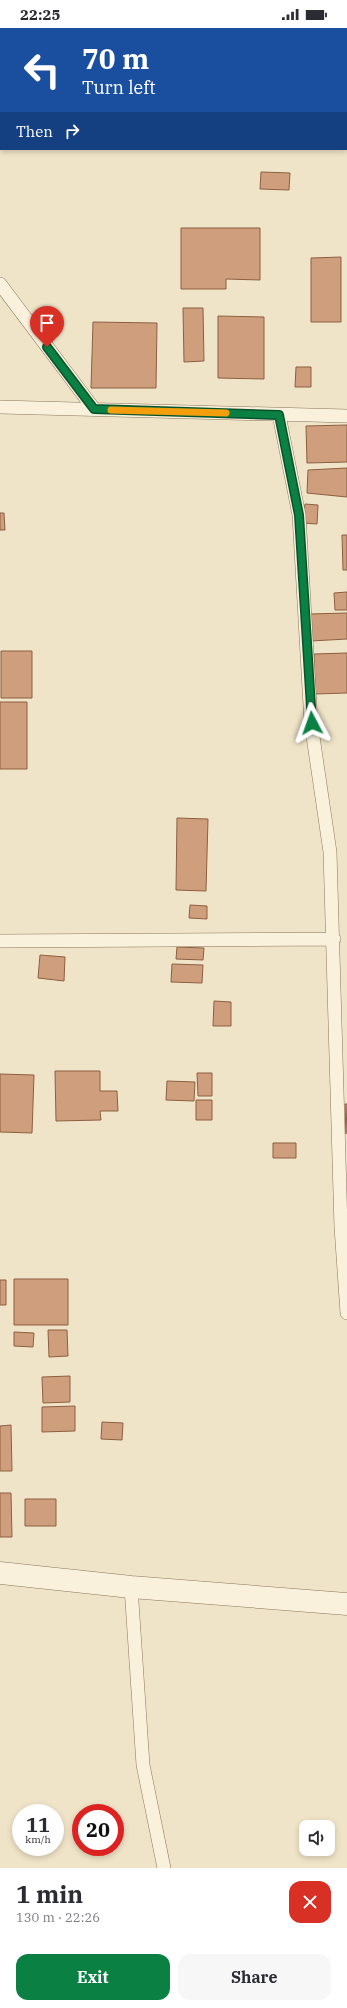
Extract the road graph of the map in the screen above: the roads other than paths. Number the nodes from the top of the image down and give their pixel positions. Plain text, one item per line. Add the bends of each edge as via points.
1 (0, 284) edge
2 (0, 407) edge
3 (94, 409) junction
4 (279, 415) junction
5 (347, 416) edge
6 (334, 939) junction
7 (0, 941) edge
8 (347, 1313) edge
9 (0, 1573) edge
10 (131, 1587) junction
11 (347, 1604) edge
12 (164, 1868) edge

1 - 3 lane
2 - 3 lane
3 - 4 lane
4 - 5 lane
4 - 6 lane via 299,515 312,723 330,852
6 - 7 lane
6 - 8 lane via 333,1001 341,1227
9 - 10 street
10 - 11 street
10 - 12 lane via 143,1765

